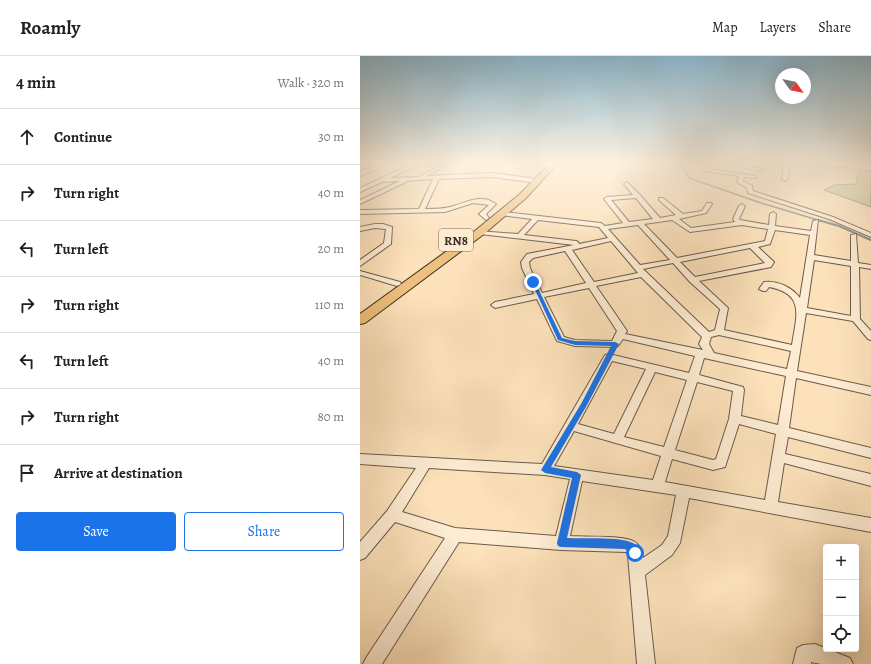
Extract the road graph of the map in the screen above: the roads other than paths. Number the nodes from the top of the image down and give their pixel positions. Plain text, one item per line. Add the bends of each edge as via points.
1 (383, 191) edge
2 (430, 191) edge
3 (518, 191) edge
4 (527, 191) edge
5 (634, 191) edge
6 (751, 191) edge
7 (638, 196) junction
8 (661, 199) dead end
9 (360, 202) edge
10 (709, 204) dead end
11 (742, 206) dead end
12 (421, 211) junction
13 (360, 212) edge
14 (503, 214) junction
15 (772, 214) dead end
16 (537, 217) junction
17 (682, 217) junction
18 (486, 218) junction
19 (674, 218) junction
20 (658, 220) junction
21 (816, 221) dead end
22 (640, 222) junction
23 (740, 223) junction
24 (627, 224) junction
25 (603, 228) junction
26 (772, 228) junction
27 (360, 229) edge
28 (480, 232) junction
29 (814, 234) junction
30 (854, 235) dead end
31 (871, 235) edge
32 (519, 237) junction
33 (612, 239) junction
34 (583, 244) junction
35 (752, 246) junction
36 (567, 248) junction
37 (810, 256) junction
38 (675, 261) junction
39 (360, 264) edge
40 (855, 264) junction
41 (871, 267) edge
42 (641, 271) junction
43 (360, 273) edge
44 (693, 280) junction
45 (397, 284) junction
46 (592, 284) junction
47 (763, 290) dead end
48 (539, 296) junction
49 (495, 305) dead end
50 (360, 310) edge
51 (802, 310) junction
52 (856, 319) junction
53 (360, 320) edge
54 (719, 332) junction
55 (707, 336) junction
56 (871, 337) edge
57 (618, 340) junction
58 (796, 349) junction
59 (705, 354) junction
60 (609, 357) junction
61 (652, 368) junction
62 (792, 374) junction
63 (693, 378) junction
64 (871, 391) edge
65 (735, 419) junction
66 (571, 426) junction
67 (783, 431) junction
68 (617, 440) junction
69 (871, 453) edge
70 (668, 454) junction
71 (779, 457) junction
72 (360, 459) edge
73 (426, 463) junction
74 (545, 470) junction
75 (577, 475) junction
76 (871, 480) edge
77 (657, 486) junction
78 (684, 490) junction
79 (772, 506) junction
80 (392, 515) junction
81 (871, 525) edge
82 (455, 535) junction
83 (561, 543) junction
84 (360, 553) edge
85 (637, 571) junction
86 (372, 664) edge
87 (646, 664) edge
88 (802, 664) edge
89 (844, 664) edge

1 - 9 street
2 - 12 street
3 - 18 main road, RN8
4 - 14 main road, RN8
5 - 7 street
6 - 31 street via 831,218
7 - 20 street
7 - 24 street via 607,199
8 - 17 street
10 - 17 street via 703,213
11 - 23 street via 736,220
12 - 13 street
12 - 18 street via 448,209 469,201 478,201 493,204 482,214
14 - 16 street
14 - 28 main road, RN8
15 - 26 street
16 - 25 street via 597,224
16 - 32 street
17 - 19 street
18 - 45 main road, RN8
19 - 20 street
19 - 23 street via 690,230
20 - 22 street
21 - 29 street
22 - 24 street
22 - 38 street
23 - 26 street
24 - 25 street
25 - 33 street
26 - 29 street
26 - 35 street via 768,243
27 - 39 street via 376,226 390,228 387,244
28 - 32 street
28 - 53 main road, RN8
29 - 37 street
30 - 40 street
32 - 34 street
33 - 34 street
33 - 42 street
34 - 36 street
35 - 38 street
35 - 44 street via 770,263
36 - 46 street
36 - 48 street via 530,256 526,260 526,268
37 - 40 street
37 - 51 street
38 - 42 street
38 - 44 street
40 - 41 street
40 - 52 street
42 - 46 street
42 - 55 street
43 - 45 street
44 - 54 street via 724,308
45 - 50 main road, RN8
46 - 48 street
46 - 57 street via 622,331
47 - 51 street via 766,284 783,286 794,293
48 - 49 street
48 - 57 street via 560,339 575,343
51 - 52 street
51 - 58 street
52 - 56 street
54 - 55 street
54 - 58 street
55 - 59 street via 704,344
57 - 59 street
57 - 60 street
58 - 62 street
59 - 62 street
59 - 63 street
60 - 61 street
60 - 66 street
61 - 63 street
61 - 68 street
62 - 64 street
62 - 67 street
63 - 65 street via 739,390
63 - 70 street
65 - 67 street
65 - 70 street via 721,463 713,465
66 - 68 street
66 - 74 street
67 - 69 street
67 - 71 street
68 - 70 street
70 - 77 street
71 - 76 street
71 - 79 street
72 - 73 street
73 - 74 street
73 - 80 street
74 - 75 street
75 - 77 street
75 - 83 street
77 - 78 street
78 - 79 street
78 - 85 street via 675,538 666,550
79 - 81 street
80 - 82 street
80 - 84 street
82 - 83 street
82 - 86 street
83 - 85 street via 631,547 635,553
85 - 87 street
88 - 89 street via 803,654 815,653

